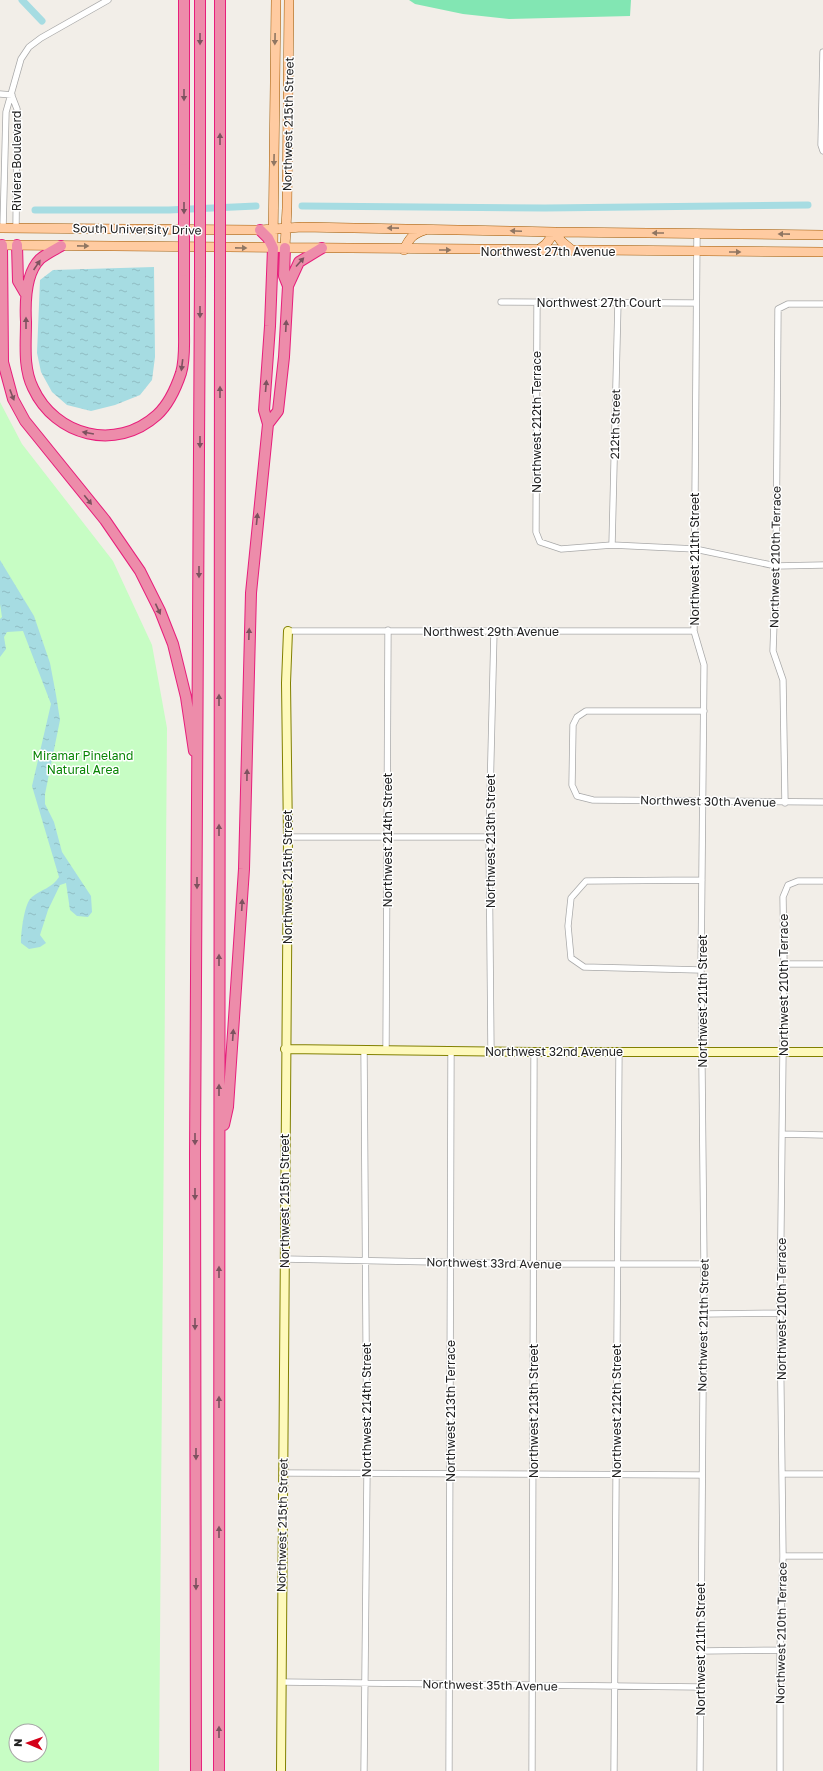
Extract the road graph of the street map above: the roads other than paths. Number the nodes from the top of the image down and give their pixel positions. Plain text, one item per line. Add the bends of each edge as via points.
1 (108, 0) edge
2 (184, 0) edge
3 (200, 0) edge
4 (220, 0) edge
5 (276, 0) edge
6 (289, 0) edge
7 (823, 52) edge
8 (0, 94) edge
9 (12, 95) junction
10 (823, 151) edge
11 (286, 227) junction
12 (2, 228) edge
13 (16, 228) junction
14 (432, 228) junction
15 (273, 229) junction
16 (260, 230) junction
17 (555, 232) junction
18 (697, 233) junction
19 (823, 235) edge
20 (1, 245) edge
21 (17, 246) junction
22 (61, 246) junction
23 (273, 248) junction
24 (285, 248) junction
25 (322, 248) junction
26 (404, 250) junction
27 (537, 250) junction
28 (573, 251) junction
29 (696, 252) junction
30 (823, 252) edge
31 (1, 274) edge
32 (288, 286) junction
33 (26, 293) junction
34 (501, 302) dead end
35 (537, 302) junction
36 (618, 302) junction
37 (696, 303) junction
38 (823, 304) edge
39 (268, 424) junction
40 (612, 545) junction
41 (695, 549) junction
42 (823, 565) edge
43 (776, 566) junction
44 (388, 630) junction
45 (288, 631) joint
46 (494, 631) junction
47 (694, 631) junction
48 (704, 711) junction
49 (198, 774) junction
50 (704, 801) junction
51 (823, 802) edge
52 (785, 803) junction
53 (387, 836) junction
54 (288, 837) junction
55 (489, 837) junction
56 (702, 880) junction
57 (823, 881) edge
58 (784, 964) junction
59 (823, 964) edge
60 (701, 970) junction
61 (285, 1049) junction
62 (364, 1050) junction
63 (386, 1050) junction
64 (451, 1050) junction
65 (491, 1051) junction
66 (619, 1051) junction
67 (703, 1051) junction
68 (783, 1051) junction
69 (534, 1052) junction
70 (823, 1052) edge
71 (783, 1134) junction
72 (823, 1135) edge
73 (219, 1143) junction
74 (284, 1259) junction
75 (365, 1261) junction
76 (450, 1262) junction
77 (616, 1263) junction
78 (534, 1264) junction
79 (704, 1264) junction
80 (780, 1313) junction
81 (703, 1314) junction
82 (283, 1473) junction
83 (367, 1473) junction
84 (449, 1474) junction
85 (783, 1474) junction
86 (823, 1474) edge
87 (533, 1475) junction
88 (616, 1475) junction
89 (701, 1475) junction
90 (783, 1556) junction
91 (823, 1556) edge
92 (780, 1650) junction
93 (701, 1651) junction
94 (280, 1682) junction
95 (366, 1683) junction
96 (450, 1684) junction
97 (532, 1685) junction
98 (615, 1686) junction
99 (700, 1687) junction
100 (196, 1771) edge
101 (219, 1771) edge
102 (281, 1771) edge
103 (364, 1771) edge
104 (449, 1771) edge
105 (532, 1771) edge
106 (614, 1771) edge
107 (700, 1771) edge
108 (780, 1771) edge

1 - 9 street, Riviera Boulevard via 29,47 19,65
2 -> 33 highway, bridge via 184,350 181,372 172,395 157,415 138,427 115,434 97,435 71,428 54,417 32,386 26,363
3 -> 49 highway, bridge
73 -> 4 highway, bridge
5 -> 15 main road, Northwest 215th Street
6 - 11 main road, Northwest 215th Street
7 - 10 street
8 - 9 street
9 - 12 street, Riviera Boulevard via 6,112
9 - 13 street, Riviera Boulevard via 17,109
14 -> 11 main road, Northwest 27th Avenue
11 - 15 main road, Northwest 27th Avenue
11 - 24 main road, Northwest 215th Street
12 - 13 main road, South University Drive
12 - 20 main road
13 - 16 main road, South University Drive
13 - 21 main road
17 -> 14 main road, Northwest 27th Avenue
14 - 26 main road via 414,234
15 - 16 main road, South University Drive
15 - 23 main road, Northwest 215th Street
16 - 23 highway
18 -> 17 main road, Northwest 27th Avenue
17 - 27 main road via 546,244
17 - 28 main road
19 -> 18 main road, Northwest 27th Avenue
18 - 29 street, Northwest 211th Street
20 - 21 main road, South University Drive
20 - 31 highway
21 - 22 main road, South University Drive
21 - 33 highway via 18,281
22 -> 23 main road, South University Drive
33 -> 22 highway via 36,265
23 - 24 main road, Northwest 27th Avenue
39 -> 23 highway via 264,410
24 - 25 main road, Northwest 27th Avenue
24 - 32 highway via 284,276
25 - 26 main road, Northwest 27th Avenue
32 -> 25 highway via 299,262
26 -> 27 main road, Northwest 27th Avenue
27 - 28 main road, Northwest 27th Avenue
28 - 29 main road, Northwest 27th Avenue
29 -> 30 main road, Northwest 27th Avenue
29 - 37 street, Northwest 211th Street
31 -> 49 highway via 3,362 13,399 25,421 125,548 160,611 181,672
39 -> 32 highway via 278,411
34 - 35 street, Northwest 27th Court
35 - 36 street, Northwest 27th Court
35 - 40 street, Northwest 212th Terrace via 536,532 540,542 561,549
36 - 37 street, Northwest 27th Court
36 - 40 street, 212th Street
37 - 41 street, Northwest 211th Street
38 - 43 street, Northwest 210th Terrace via 788,304 778,309
73 -> 39 highway via 228,1107 239,947 247,791 251,593
40 - 41 street
41 - 43 street
41 - 47 street, Northwest 211th Street
42 - 43 street
43 - 52 street, Northwest 210th Terrace via 773,650 783,680
44 - 45 street, Northwest 29th Avenue
44 - 46 street, Northwest 29th Avenue
44 - 53 street, Northwest 214th Street
45 - 54 street, Northwest 215th Street
46 - 47 street, Northwest 29th Avenue
46 - 55 street, Northwest 213th Street
47 - 48 street, Northwest 211th Street via 704,665
48 - 50 street, Northwest 211th Street
48 - 50 street, Northwest 30th Avenue via 586,712 577,717 573,725 572,785 577,796 593,800
49 -> 100 highway via 195,1155
50 - 52 street, Northwest 30th Avenue
50 - 56 street, Northwest 211th Street
51 - 52 street, Northwest 30th Avenue
53 - 54 street
53 - 55 street
53 - 63 street, Northwest 214th Street
54 - 61 street, Northwest 215th Street
55 - 65 street, Northwest 213th Street
56 - 60 street, Northwest 211th Street
56 - 60 street via 586,881 571,898 568,926 571,958 584,967
57 - 58 street, Northwest 210th Terrace via 798,881 788,885 783,897
58 - 59 street
58 - 68 street, Northwest 210th Terrace
60 - 67 street, Northwest 211th Street
61 - 62 street, Northwest 32nd Avenue
61 - 74 street, Northwest 215th Street
62 - 63 street, Northwest 32nd Avenue
62 - 75 street, Northwest 214th Street
63 - 64 street, Northwest 32nd Avenue
64 - 65 street, Northwest 32nd Avenue
64 - 76 street, Northwest 213th Terrace
65 - 69 street, Northwest 32nd Avenue
66 - 67 street, Northwest 32nd Avenue
66 - 69 street, Northwest 32nd Avenue
66 - 77 street, Northwest 212th Street
67 - 68 street, Northwest 32nd Avenue
67 - 79 street, Northwest 211th Street
68 - 70 street, Northwest 32nd Avenue
68 - 71 street, Northwest 210th Terrace
69 - 78 street, Northwest 213th Street
71 - 72 street
71 - 80 street, Northwest 210th Terrace
101 -> 73 highway
74 - 75 street, Northwest 33rd Avenue
74 - 82 street, Northwest 215th Street
75 - 76 street, Northwest 33rd Avenue
75 - 83 street, Northwest 214th Street
76 - 78 street, Northwest 33rd Avenue
76 - 84 street, Northwest 213th Terrace
77 - 78 street, Northwest 33rd Avenue
77 - 79 street, Northwest 33rd Avenue
77 - 88 street, Northwest 212th Street
78 - 87 street, Northwest 213th Street
79 - 81 street, Northwest 211th Street
80 - 81 street
80 - 85 street, Northwest 210th Terrace
81 - 89 street, Northwest 211th Street
82 - 83 street
82 - 94 street, Northwest 215th Street
83 - 84 street
83 - 95 street, Northwest 214th Street
84 - 87 street
84 - 96 street, Northwest 213th Terrace
85 - 86 street
85 - 90 street, Northwest 210th Terrace
87 - 88 street
87 - 97 street, Northwest 213th Street
88 - 89 street
88 - 98 street, Northwest 212th Street
89 - 93 street, Northwest 211th Street
90 - 91 street
90 - 92 street, Northwest 210th Terrace
92 - 93 street
92 - 108 street, Northwest 210th Terrace
93 - 99 street, Northwest 211th Street
94 - 95 street, Northwest 35th Avenue
94 - 102 street, Northwest 215th Street
95 - 96 street, Northwest 35th Avenue
95 - 103 street, Northwest 214th Street
96 - 97 street, Northwest 35th Avenue
96 - 104 street, Northwest 213th Terrace
97 - 98 street, Northwest 35th Avenue
97 - 105 street, Northwest 213th Street
98 - 99 street, Northwest 35th Avenue
98 - 106 street, Northwest 212th Street
99 - 107 street, Northwest 211th Street

